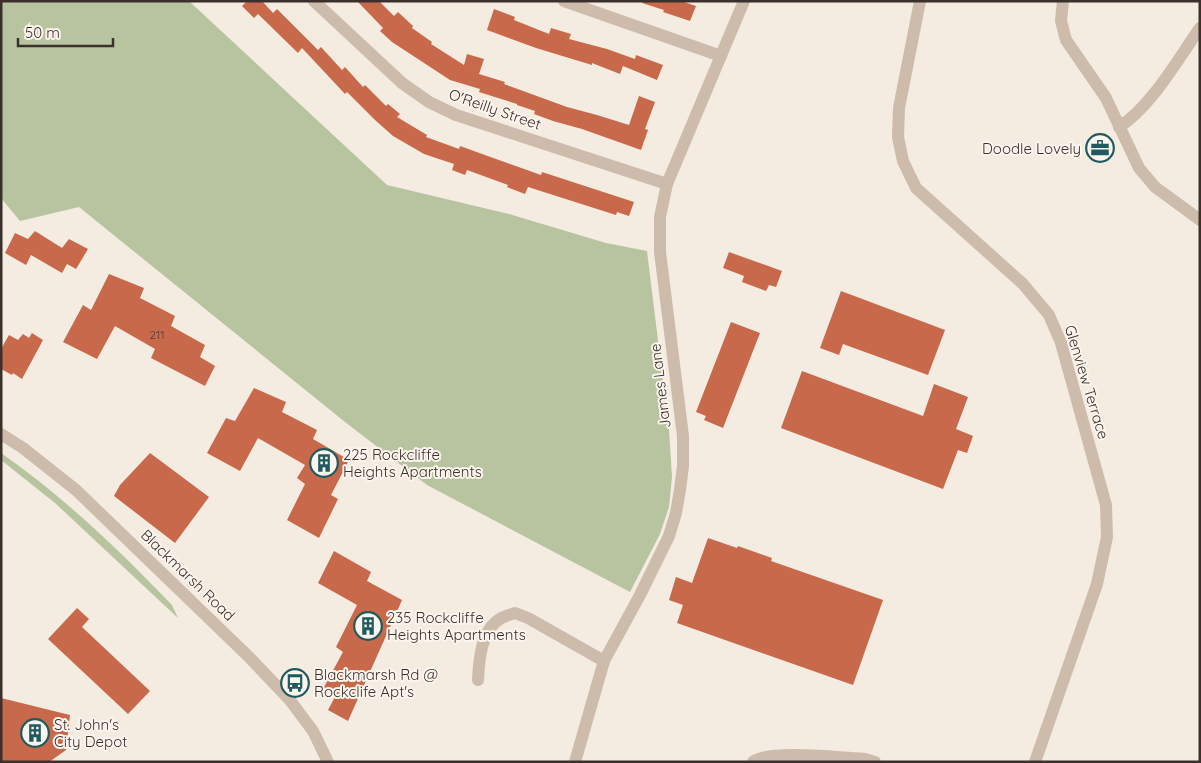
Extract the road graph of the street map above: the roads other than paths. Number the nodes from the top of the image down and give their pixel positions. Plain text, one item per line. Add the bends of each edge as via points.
1 (314, 1) edge
2 (744, 1) edge
3 (920, 1) edge
4 (1063, 1) edge
5 (570, 2) edge
6 (1200, 28) edge
7 (721, 56) junction
8 (1119, 127) junction
9 (667, 184) junction
10 (1200, 220) edge
11 (1, 434) edge
12 (604, 660) junction
13 (478, 680) dead end
14 (328, 762) edge
15 (575, 762) edge
16 (752, 762) edge
17 (876, 762) edge
18 (1035, 762) edge

1 - 9 street, O'Reilly Street via 402,83 438,107
2 - 7 street, James Lane
3 - 18 street, Glenview Terrace via 900,108 898,137 903,161 916,188 1023,284 1049,316 1061,343 1106,505 1107,536 1097,584
4 - 8 street via 1061,21 1066,40 1106,98
5 - 7 street
6 - 8 street via 1146,104
7 - 9 street, James Lane
8 - 10 street via 1134,160 1149,182
9 - 12 street, James Lane via 660,217 660,242 682,436 680,490 669,536
11 - 14 street, Blackmarsh Road via 76,490 249,657 289,699 313,731
12 - 13 street via 515,613 499,619 490,628 481,653
12 - 15 street, James Lane
16 - 17 street via 776,754

